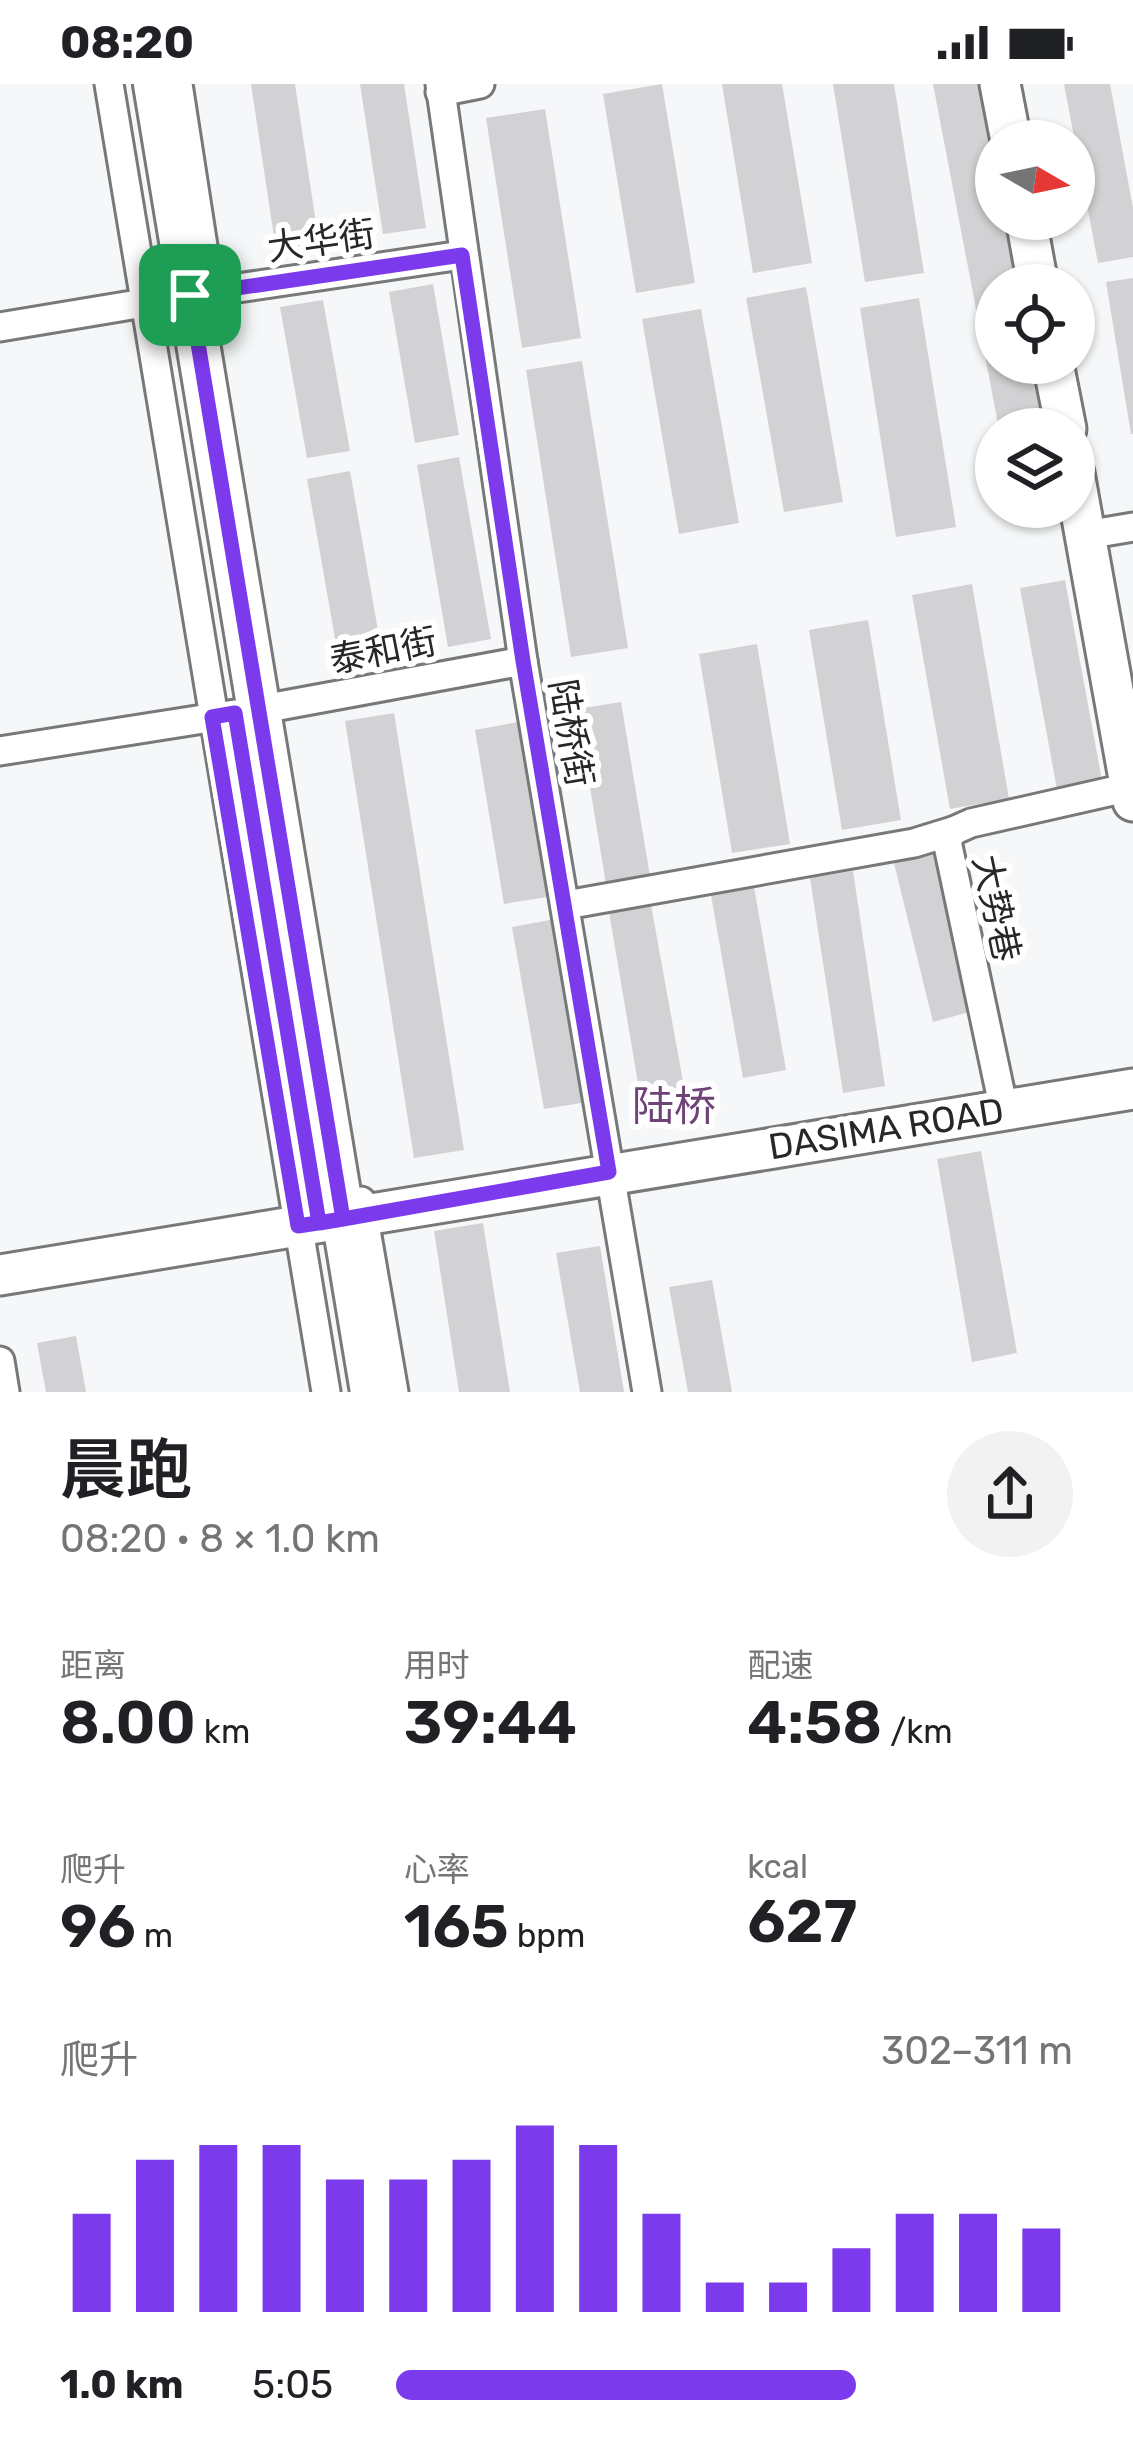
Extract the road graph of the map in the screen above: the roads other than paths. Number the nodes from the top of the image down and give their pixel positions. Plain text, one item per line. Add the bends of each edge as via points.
1 (109, 84) edge
2 (133, 84) edge
3 (154, 84) edge
4 (178, 84) edge
5 (480, 84) edge
6 (1000, 84) edge
7 (440, 88) edge
8 (1007, 120) edge
9 (462, 255) junction
10 (179, 297) junction
11 (0, 327) edge
12 (1133, 527) edge
13 (1085, 528) edge
14 (1086, 535) junction
15 (523, 661) junction
16 (246, 712) junction
17 (0, 751) edge
18 (1132, 794) edge
19 (952, 831) junction
20 (566, 904) junction
21 (1133, 1089) edge
22 (1004, 1110) junction
23 (609, 1172) junction
24 (331, 1221) junction
25 (0, 1275) edge
26 (0, 1361) edge
27 (5, 1392) edge
28 (326, 1392) edge
29 (347, 1392) edge
30 (372, 1392) edge
31 (394, 1392) edge
32 (647, 1392) edge

1 - 10 street
2 - 10 main road
3 - 10 main road
4 - 10 street
5 - 7 street
6 - 8 street
7 - 9 street, 陆桥街
9 - 10 street, 大华街
9 - 15 street, 陆桥街
10 - 11 street, 大华街
10 - 16 main road
12 - 14 street
13 - 14 street
14 - 18 street
15 - 16 street, 泰和街
15 - 20 street, 陆桥街
16 - 17 street, 泰和街
16 - 24 main road
18 - 19 street, 大势巷
19 - 20 street
19 - 22 street, 大势巷 via 946,850
20 - 23 street, 陆桥街
21 - 22 street, DASIMA ROAD
22 - 23 street, DASIMA ROAD
23 - 24 street, DASIMA ROAD
23 - 32 street, 陆桥街
24 - 25 street, DASIMA ROAD
24 - 28 street
24 - 29 main road
24 - 30 main road
24 - 31 street
26 - 27 street

